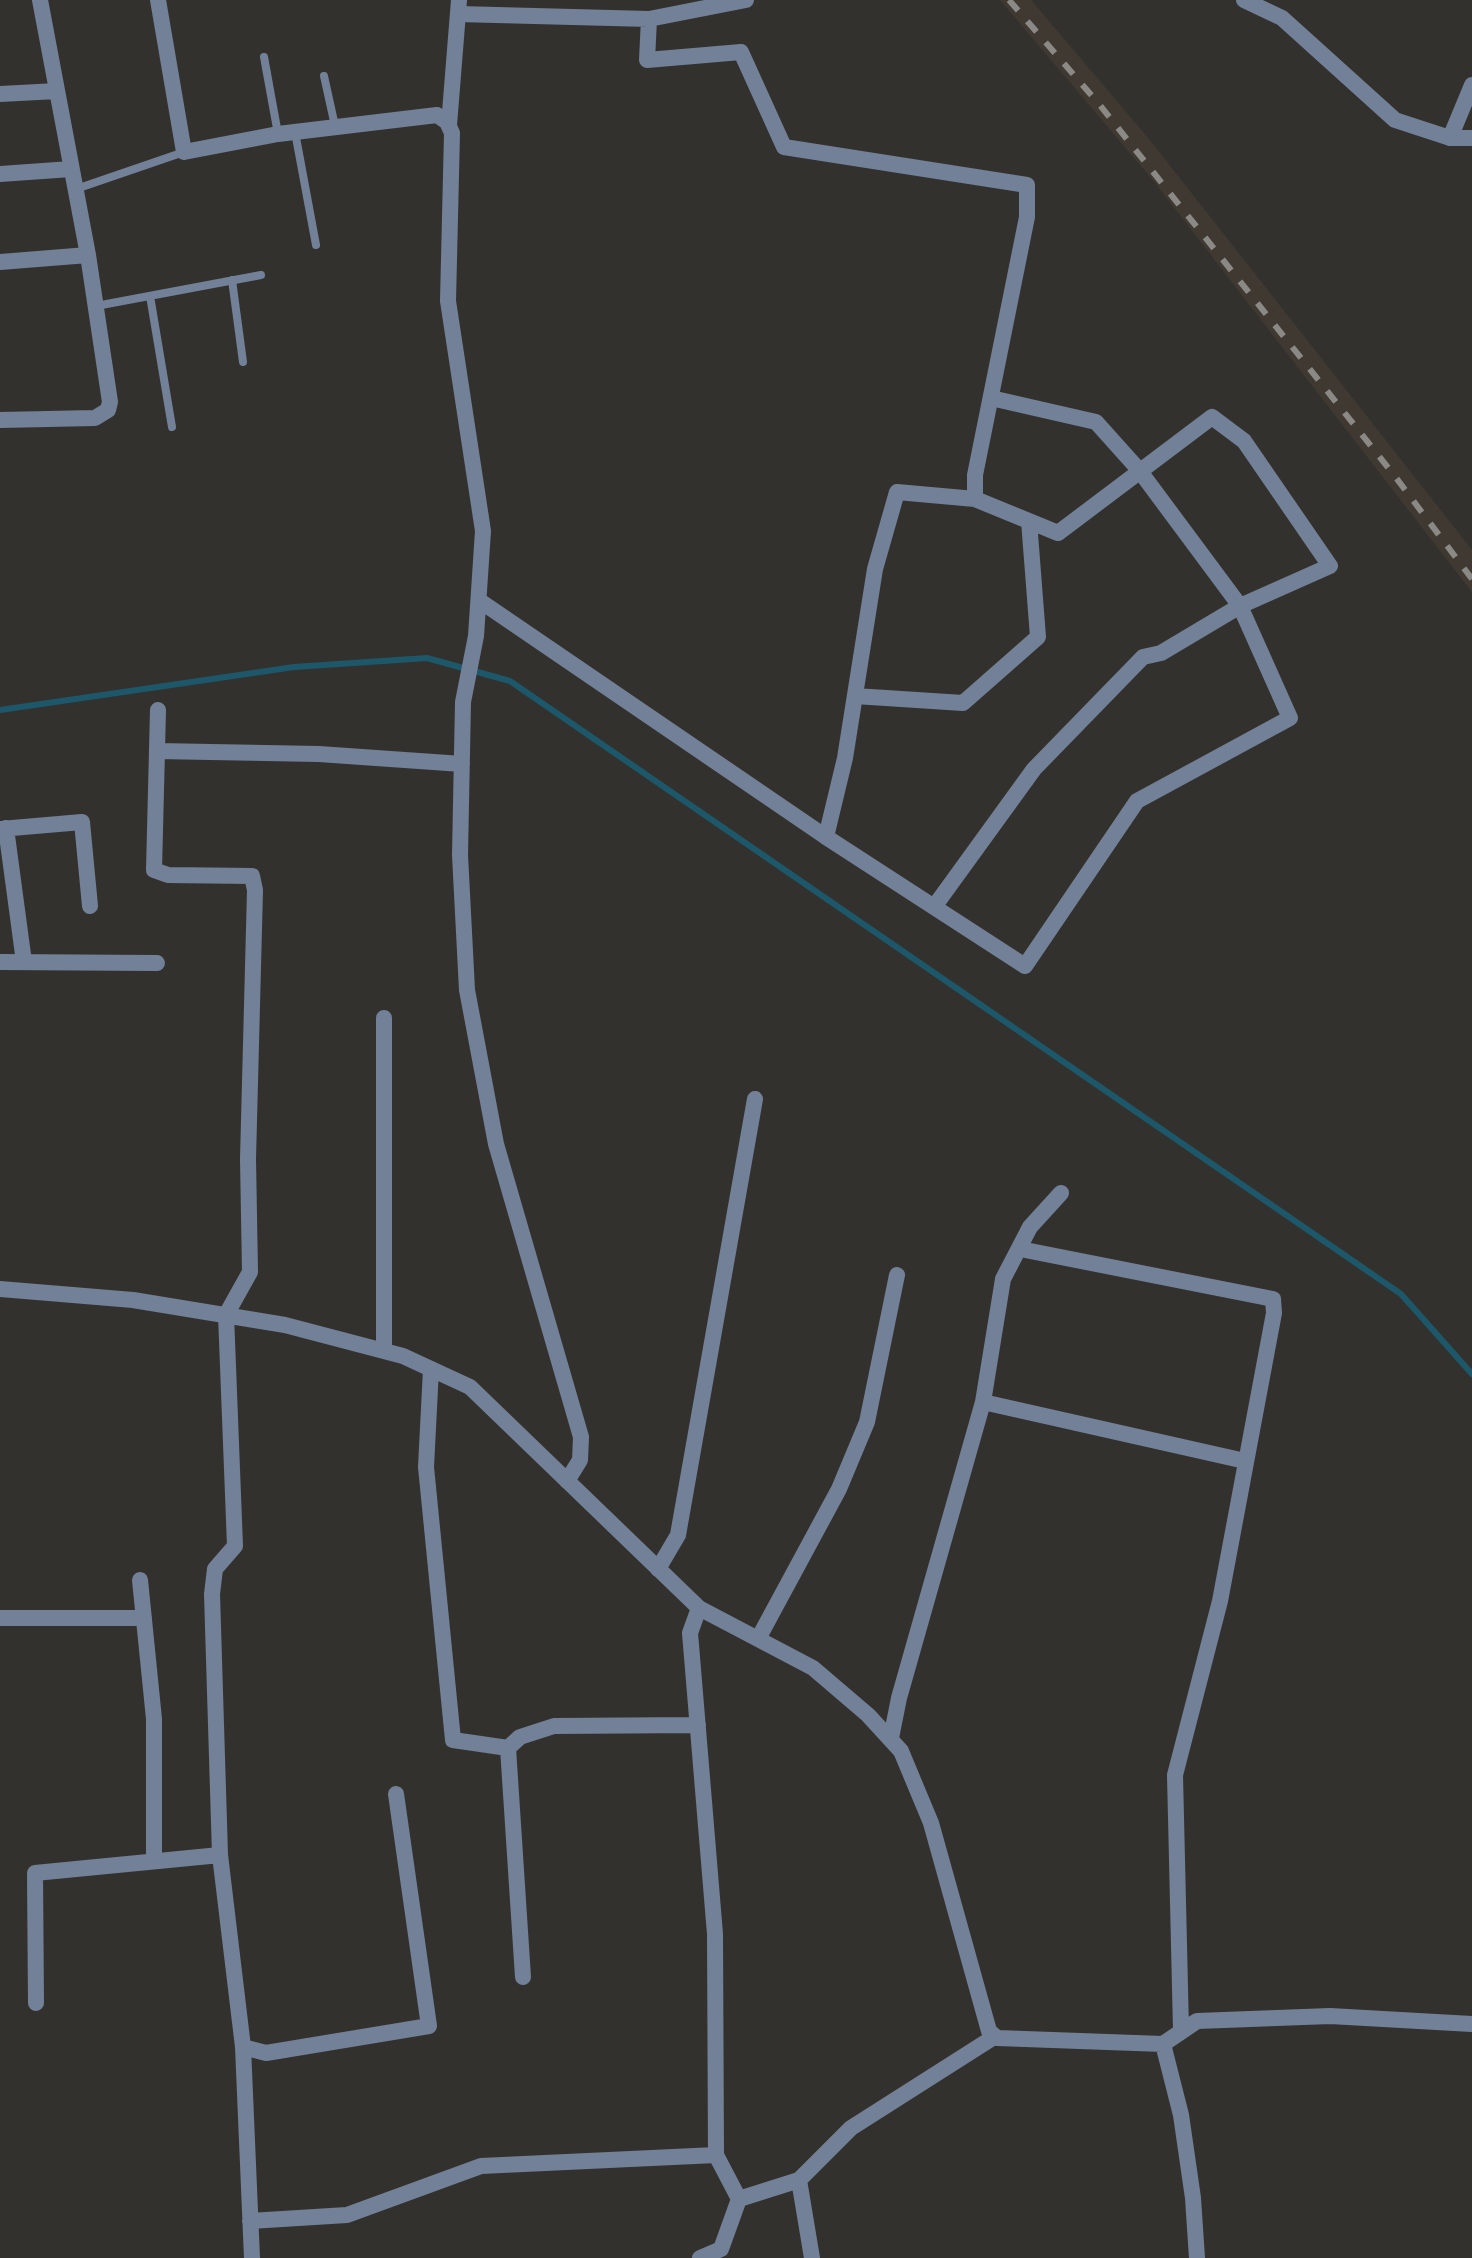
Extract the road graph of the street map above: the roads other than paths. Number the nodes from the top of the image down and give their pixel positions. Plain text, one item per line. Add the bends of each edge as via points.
1 (40, 0) edge
2 (158, 0) edge
3 (746, 0) edge
4 (1244, 0) edge
5 (459, 7) edge
6 (649, 19) junction
7 (264, 57) dead end
8 (324, 76) dead end
9 (1472, 85) edge
10 (57, 91) junction
11 (0, 94) edge
12 (449, 125) junction
13 (335, 126) junction
14 (287, 133) junction
15 (1450, 138) junction
16 (1472, 138) edge
17 (184, 152) junction
18 (71, 169) junction
19 (0, 174) edge
20 (76, 189) junction
21 (316, 245) dead end
22 (88, 255) junction
23 (0, 262) edge
24 (261, 275) dead end
25 (232, 280) junction
26 (150, 296) junction
27 (96, 306) junction
28 (243, 362) dead end
29 (991, 398) junction
30 (0, 420) edge
31 (172, 427) dead end
32 (1139, 470) junction
33 (975, 499) junction
34 (1029, 521) junction
35 (480, 601) junction
36 (1240, 606) junction
37 (855, 696) junction
38 (158, 710) dead end
39 (157, 751) junction
40 (462, 764) junction
41 (3, 828) edge
42 (826, 837) junction
43 (90, 906) dead end
44 (934, 907) junction
45 (0, 962) edge
46 (24, 962) junction
47 (157, 963) dead end
48 (384, 1018) dead end
49 (755, 1099) dead end
50 (1061, 1193) dead end
51 (1020, 1249) junction
52 (897, 1275) dead end
53 (0, 1289) edge
54 (226, 1315) junction
55 (384, 1351) junction
56 (431, 1369) junction
57 (983, 1402) junction
58 (1245, 1461) junction
59 (567, 1481) junction
60 (658, 1569) junction
61 (140, 1580) dead end
62 (699, 1608) junction
63 (0, 1618) edge
64 (144, 1618) junction
65 (758, 1639) junction
66 (698, 1725) junction
67 (891, 1738) junction
68 (508, 1748) junction
69 (396, 1794) dead end
70 (220, 1855) junction
71 (154, 1861) junction
72 (523, 1977) dead end
73 (36, 2003) dead end
74 (1472, 2024) edge
75 (1181, 2030) junction
76 (994, 2037) junction
77 (1163, 2044) junction
78 (243, 2047) junction
79 (716, 2155) junction
80 (799, 2180) junction
81 (739, 2199) junction
82 (250, 2221) junction
83 (252, 2258) edge
84 (700, 2258) edge
85 (812, 2258) edge
86 (1197, 2258) edge

1 - 10 street
2 - 17 street
3 - 6 street
4 - 15 street via 1282,18 1395,120
5 - 6 street
5 - 12 street
6 - 29 street via 647,60 741,52 784,147 1027,185 1027,217
7 - 14 lane
8 - 13 lane
9 - 15 street
10 - 11 street
10 - 18 street
12 - 13 street via 437,115
12 - 35 street via 448,301 483,531
13 - 14 street
14 - 17 street
14 - 21 lane
15 - 16 street
17 - 20 lane
18 - 19 street
18 - 20 street
20 - 22 street
22 - 23 street
22 - 27 street
24 - 25 lane
25 - 26 lane
25 - 28 lane
26 - 27 lane
26 - 31 lane
27 - 30 street via 108,410 95,418
29 - 32 street via 1096,422
29 - 33 street
32 - 34 street via 1058,533
32 - 36 street
32 - 36 street via 1212,417 1244,441 1330,566
33 - 34 street
33 - 37 street via 897,492 875,569
34 - 37 street via 1038,637 963,703
35 - 40 street via 463,702
35 - 42 street
36 - 44 street via 1161,653 1143,657 1034,769
36 - 44 street via 1290,718 1137,801 1025,966
37 - 42 street
38 - 39 street
39 - 40 street
39 - 54 street via 154,870 168,875 252,876 255,890 250,1272
40 - 59 street via 460,855 467,990 496,1144 581,1437 580,1460
41 - 43 street via 82,822
41 - 46 street
42 - 44 street
45 - 46 street
46 - 47 street
48 - 55 street
49 - 60 street via 678,1535
50 - 51 street via 1030,1227
51 - 57 street via 1003,1279
51 - 58 street via 1273,1299
52 - 65 street via 867,1422 839,1489
53 - 54 street via 133,1300
54 - 55 street
54 - 70 street via 235,1546 215,1569 212,1594
55 - 56 street
56 - 59 street via 470,1387
56 - 68 street via 426,1467 453,1740
57 - 58 street
57 - 67 street
58 - 75 street via 1220,1601 1175,1775
59 - 60 street
60 - 62 street
61 - 64 street
62 - 65 street
62 - 66 street via 690,1633
63 - 64 street
64 - 71 street via 154,1719
65 - 67 street via 813,1668
66 - 68 street via 554,1726 520,1737
66 - 79 street via 715,1934
67 - 76 street via 910,1767 931,1823
68 - 72 street
69 - 78 street via 429,2026 266,2053
70 - 71 street
70 - 78 street
71 - 73 street via 35,1873
74 - 75 street via 1330,2016 1197,2021
75 - 77 street
76 - 77 street
76 - 80 street via 851,2128
77 - 86 street via 1183,2129
78 - 82 street
79 - 81 street
79 - 82 street via 481,2166 347,2215
80 - 81 street
80 - 85 street
81 - 84 street via 721,2249
82 - 83 street

